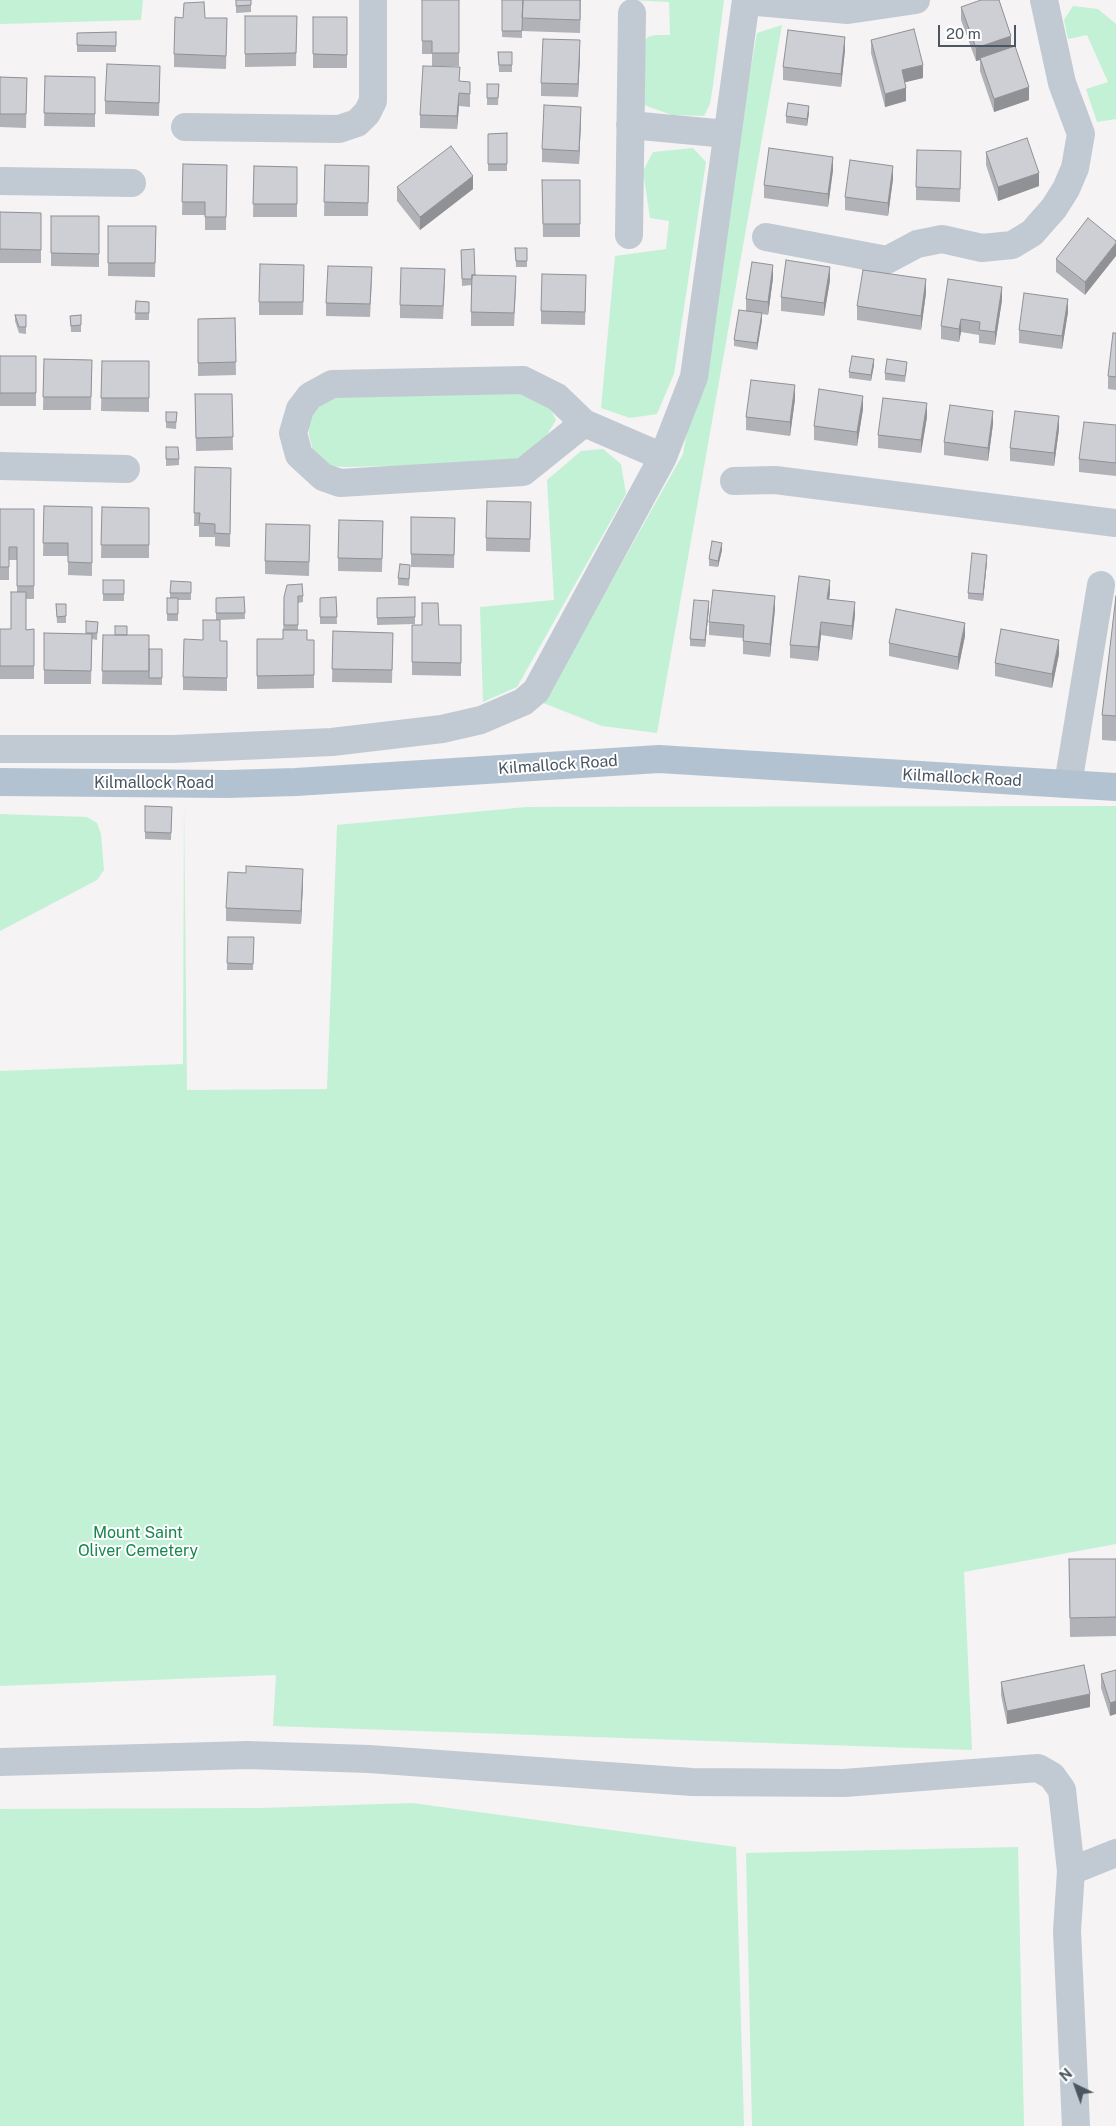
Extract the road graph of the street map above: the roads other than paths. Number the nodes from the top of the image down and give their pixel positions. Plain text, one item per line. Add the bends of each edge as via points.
1 (373, 0) edge
2 (746, 0) edge
3 (916, 0) edge
4 (1044, 0) edge
5 (632, 13) dead end
6 (630, 124) junction
7 (185, 127) dead end
8 (727, 134) junction
9 (0, 181) edge
10 (132, 183) dead end
11 (629, 235) dead end
12 (766, 237) dead end
13 (584, 424) junction
14 (663, 457) junction
15 (0, 466) edge
16 (126, 469) dead end
17 (734, 481) dead end
18 (1116, 524) edge
19 (1100, 585) dead end
20 (0, 749) edge
21 (50, 750) junction
22 (0, 782) edge
23 (52, 783) junction
24 (1068, 784) junction
25 (1116, 787) edge
26 (0, 1762) edge
27 (1116, 1853) edge
28 (1071, 1871) junction
29 (1076, 2126) edge

1 - 7 street via 373,101 367,113 356,123 339,129
2 - 3 street via 848,10
2 - 8 street
4 - 12 street via 1062,83 1081,134 1075,168 1066,189 1032,233 1012,246 982,248 942,239 917,244 887,260
5 - 6 street
6 - 8 street
6 - 11 street
8 - 14 street via 694,377
9 - 10 street
13 - 13 street via 557,397 523,380 332,384 310,396 300,410 293,433 299,455 323,477 340,483 523,472
13 - 14 street
14 - 21 street via 544,677 536,691 523,702 481,720 442,730 332,742
15 - 16 street
17 - 18 street via 775,480
19 - 24 street
20 - 21 street
21 - 23 street
22 - 23 main road, Kilmallock Road
23 - 24 main road, Kilmallock Road via 296,782 659,759
24 - 25 main road, Kilmallock Road
26 - 28 street via 247,1755 369,1759 692,1782 844,1784 1038,1768 1052,1776 1062,1790
27 - 28 street
28 - 29 street via 1067,1931

